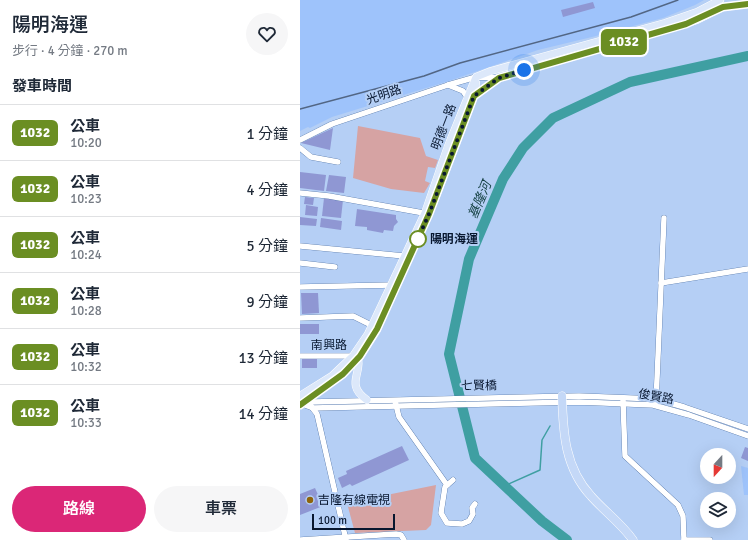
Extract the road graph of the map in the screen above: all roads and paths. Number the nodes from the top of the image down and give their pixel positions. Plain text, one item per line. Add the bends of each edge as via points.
1 (720, 0) edge
2 (748, 4) edge
3 (476, 77) junction
4 (499, 78) junction
5 (448, 85) junction
6 (471, 96) junction
7 (300, 140) edge
8 (300, 148) edge
9 (338, 162) dead end
10 (300, 193) edge
11 (427, 214) junction
12 (664, 218) dead end
13 (300, 246) edge
14 (404, 256) junction
15 (300, 263) edge
16 (336, 267) dead end
17 (748, 269) edge
18 (661, 282) junction
19 (393, 285) junction
20 (300, 287) edge
21 (300, 318) edge
22 (372, 326) junction
23 (300, 356) edge
24 (356, 357) junction
25 (656, 399) junction
26 (302, 400) edge
27 (367, 400) junction
28 (623, 400) junction
29 (560, 401) junction
30 (395, 402) junction
31 (656, 406) junction
32 (313, 408) junction
33 (748, 429) edge
34 (748, 436) edge
35 (453, 480) dead end
36 (447, 485) junction
37 (475, 504) dead end
38 (346, 538) edge
39 (300, 540) edge
40 (311, 540) edge
41 (404, 540) edge
42 (633, 540) edge
43 (684, 540) edge
44 (710, 540) edge

1 - 3 main road via 697,12 665,23
2 - 4 main road via 723,7 697,20
3 - 4 street, 光明路
3 - 5 street, 光明路
3 - 6 main road, 明德一路
4 - 6 main road
5 - 6 street
5 - 7 street, 光明路 via 332,124
6 - 11 main road, 明德一路
8 - 9 street via 311,157
10 - 11 street
11 - 14 main road, 明德一路
11 - 19 main road, 明德一路
12 - 18 street
13 - 14 street
14 - 19 main road, 明德一路
15 - 16 street
17 - 18 street
18 - 25 street
19 - 20 street
19 - 22 main road, 明德一路
19 - 24 main road, 明德一路 via 377,329
21 - 22 street via 353,316
22 - 24 main road, 明德一路
23 - 24 street, 南興路
24 - 26 main road, 明德一路 via 343,374
24 - 27 main road via 355,384
25 - 28 street, 俊賢路
25 - 31 street
25 - 33 street, 俊賢路
26 - 27 street
26 - 32 street
27 - 30 street
28 - 29 street, 俊賢路
28 - 31 street, 俊賢路
28 - 43 street via 625,456 678,504 683,516
29 - 30 street, 七賢橋
29 - 42 highway via 566,451 576,476 591,497
30 - 32 street
30 - 36 street via 399,417
31 - 34 street, 俊賢路
32 - 38 street via 317,414
35 - 36 street
36 - 37 street via 441,513 447,523 462,524 469,521
38 - 40 street
38 - 41 street via 396,534 401,535
39 - 40 street
43 - 44 street

